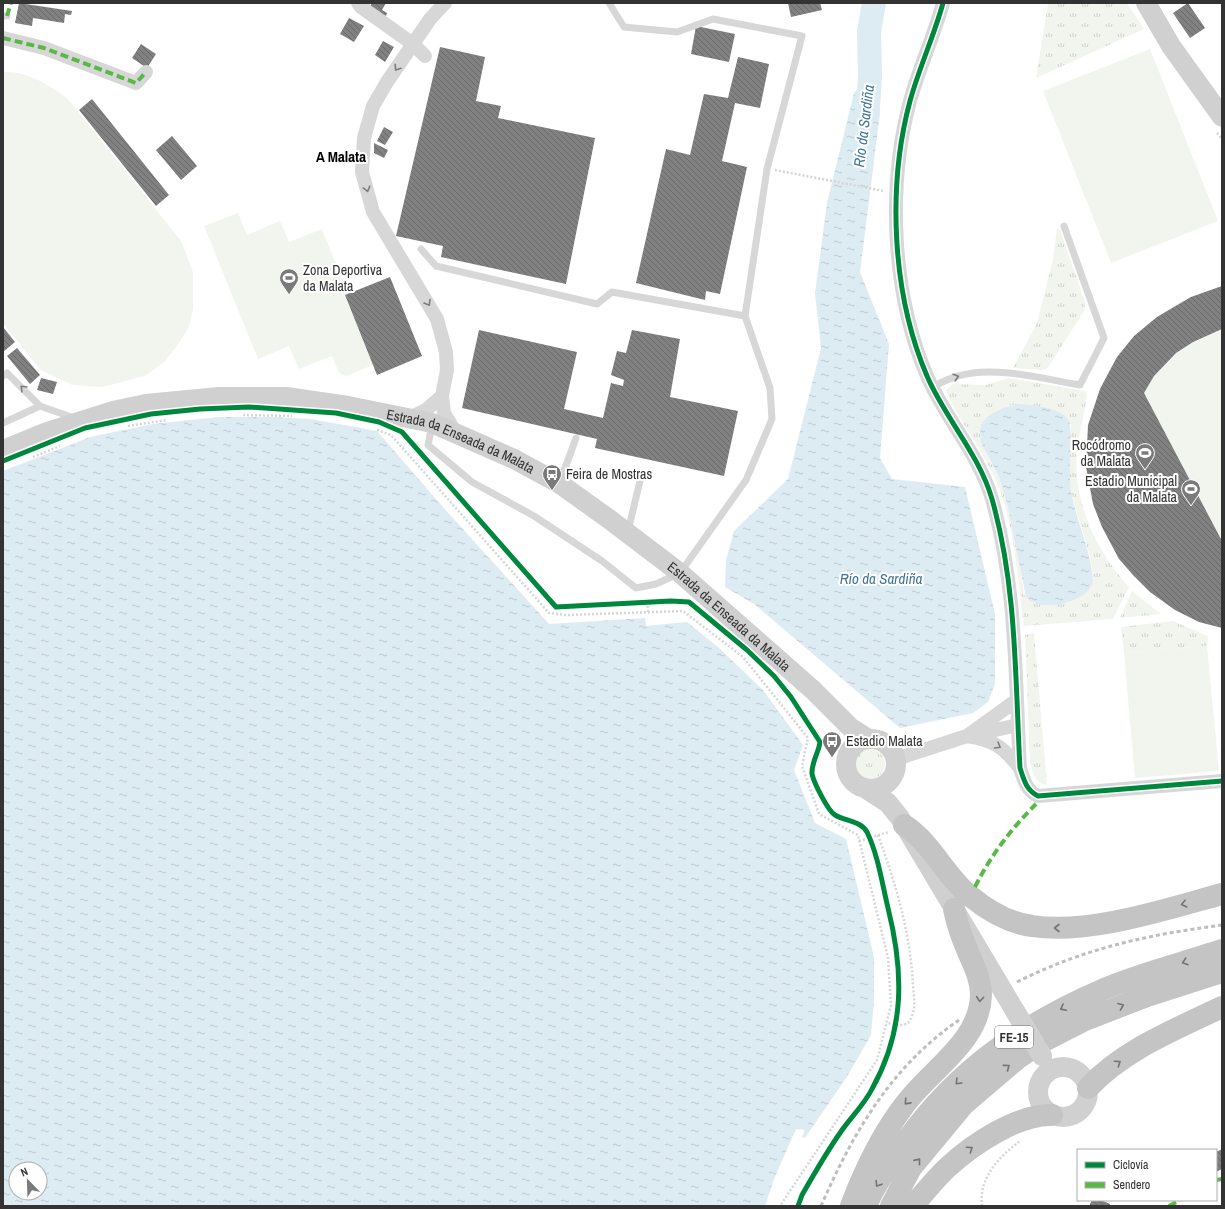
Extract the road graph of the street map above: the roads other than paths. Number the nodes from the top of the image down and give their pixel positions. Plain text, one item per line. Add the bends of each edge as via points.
1 (358, 3) edge
2 (445, 3) edge
3 (609, 3) edge
4 (943, 3) edge
5 (952, 3) edge
6 (1146, 3) edge
7 (3, 38) edge
8 (930, 40) junction
9 (413, 44) junction
10 (425, 56) dead end
11 (146, 72) dead end
12 (1222, 117) edge
13 (1064, 226) dead end
14 (421, 249) dead end
15 (745, 316) junction
16 (3, 376) edge
17 (932, 387) junction
18 (442, 396) junction
19 (40, 406) junction
20 (409, 418) junction
21 (80, 420) junction
22 (3, 423) edge
23 (432, 423) junction
24 (456, 433) junction
25 (576, 438) dead end
26 (3, 450) edge
27 (640, 481) dead end
28 (560, 484) junction
29 (627, 533) junction
30 (680, 573) junction
31 (1017, 700) junction
32 (839, 717) junction
33 (1018, 725) junction
34 (967, 736) junction
35 (867, 738) junction
36 (846, 756) junction
37 (895, 767) junction
38 (1020, 768) junction
39 (1222, 780) edge
40 (868, 790) junction
41 (898, 825) junction
42 (1222, 894) edge
43 (954, 909) junction
44 (1222, 950) edge
45 (1222, 972) edge
46 (1222, 1007) edge
47 (1046, 1063) junction
48 (1088, 1088) junction
49 (1052, 1115) junction
50 (851, 1206) edge
51 (866, 1206) edge
52 (891, 1206) edge
53 (913, 1206) edge

1 - 9 street
2 - 9 street
3 - 15 lane via 624,27 677,32 713,19 802,36 766,169
4 - 8 street
5 - 8 street
6 - 12 main road via 1172,46
7 - 11 street via 44,48 136,83
8 - 17 street via 905,121 899,160 896,210 904,299 922,363
9 - 10 street
9 -> 18 street via 386,82 373,106 364,138 362,172 373,212 437,318 446,352 447,370
17 -> 13 lane via 958,375 982,373 1011,374 1080,385 1104,338
14 - 15 lane via 436,266 597,304 612,292
15 - 30 lane via 770,388 772,419 746,480
19 -> 16 lane via 8,373
17 - 31 street via 982,472 994,508 1010,585
18 - 20 street via 426,410
18 - 24 street via 444,413
19 - 21 lane
19 - 22 lane
20 - 21 main road, Estrada da Enseada da Malata via 286,397 219,397 146,404
20 - 23 main road, Estrada da Enseada da Malata
21 - 26 main road, Estrada da Enseada da Malata
23 - 24 main road, Estrada da Enseada da Malata
23 - 30 lane via 428,445 472,482 534,516 602,561 636,588 656,584
24 - 28 main road, Estrada da Enseada da Malata via 514,459
25 - 28 lane
27 - 29 lane
28 - 29 main road, Estrada da Enseada da Malata
29 - 30 main road, Estrada da Enseada da Malata
30 - 32 main road, Estrada da Enseada da Malata via 813,690
31 - 33 street
31 - 34 street
32 - 35 main road, Estrada da Enseada da Malata
32 - 36 main road, Estrada da Enseada da Malata via 844,733
33 - 34 street
33 - 38 street
34 - 37 street
34 -> 38 street via 998,745
35 - 36 main road via 856,743
35 - 37 main road via 880,740 888,745
36 - 40 main road via 846,771 849,778 861,788
37 - 40 main road via 884,786
37 - 41 main road via 894,791
38 - 39 street via 1028,788 1038,796
40 - 41 main road via 888,803
42 -> 41 highway via 1109,922 1057,928 1031,926 989,910 968,895 949,875 925,841
41 - 43 main road
43 - 47 main road, bridge
43 -> 50 highway via 957,926 978,973 981,995 978,1014 971,1030 959,1046 903,1106 874,1154
44 -> 51 highway, FE-15 via 1106,989 1063,1008 985,1057 927,1113 892,1161
52 -> 45 highway, FE-15 via 911,1168 964,1104 1017,1059 1042,1042 1085,1020 1147,996
48 -> 46 highway via 1116,1063 1163,1035
47 - 48 main road via 1074,1069 1086,1081
47 - 49 main road via 1038,1089 1041,1104
48 - 49 main road via 1086,1104 1075,1115
53 -> 49 highway via 947,1168 967,1151 1026,1118

